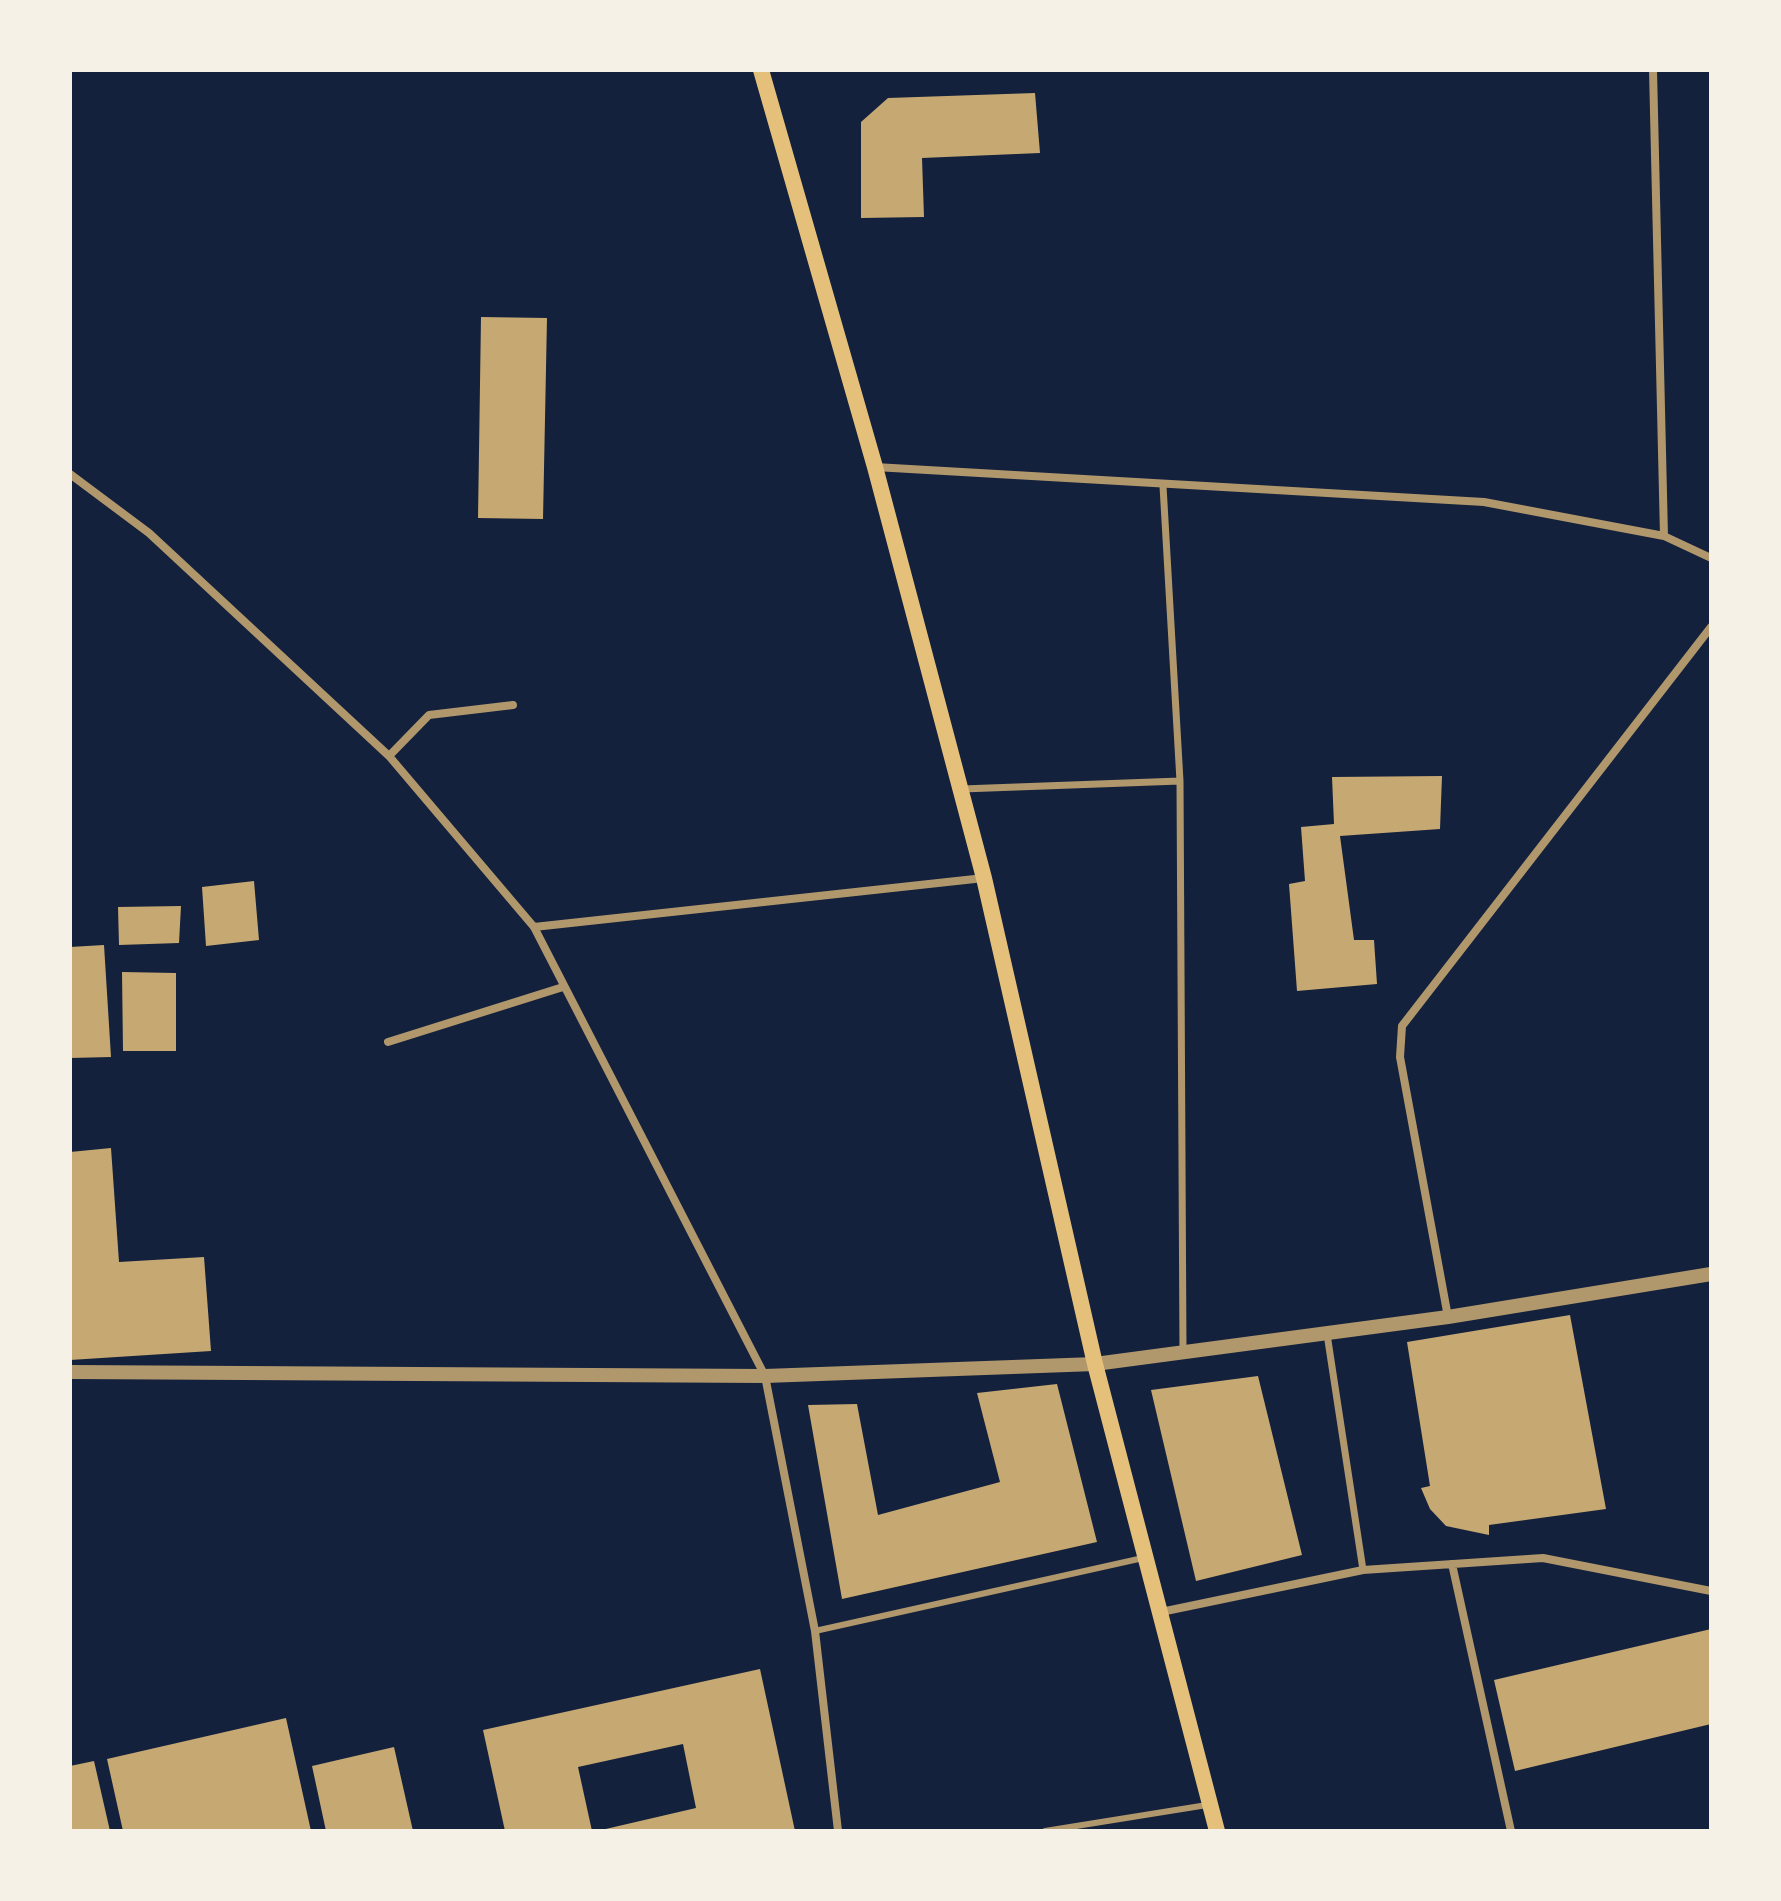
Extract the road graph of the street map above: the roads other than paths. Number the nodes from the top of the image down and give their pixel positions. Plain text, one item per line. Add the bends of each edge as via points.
1 (761, 70) edge
2 (1653, 70) edge
3 (875, 467) junction
4 (70, 474) edge
5 (1163, 486) junction
6 (1664, 536) junction
7 (1711, 558) edge
8 (1711, 627) edge
9 (513, 705) dead end
10 (389, 756) junction
11 (1180, 781) junction
12 (960, 789) junction
13 (984, 878) junction
14 (534, 927) junction
15 (563, 987) junction
16 (388, 1042) dead end
17 (1711, 1274) edge
18 (1448, 1317) junction
19 (1327, 1334) junction
20 (1183, 1352) junction
21 (1095, 1364) junction
22 (70, 1372) edge
23 (765, 1376) junction
24 (1147, 1557) junction
25 (1452, 1564) junction
26 (1363, 1570) junction
27 (1711, 1591) edge
28 (1161, 1612) junction
29 (815, 1631) junction
30 (1210, 1804) junction
31 (838, 1831) edge
32 (1045, 1831) edge
33 (1217, 1831) edge
34 (1511, 1831) edge

1 - 3 main road
2 - 6 street
3 - 5 street
3 - 12 main road
4 - 10 street via 149,533
5 - 6 street via 1484,502
5 - 11 street
6 - 7 street
8 - 18 street via 1402,1026 1400,1057
9 - 10 street via 429,715
10 - 14 street
11 - 12 street
11 - 20 street
12 - 13 main road
13 - 14 street
13 - 21 main road
14 - 15 street
15 - 16 street
15 - 23 street
17 - 18 street
18 - 19 street
19 - 20 street
19 - 26 street
20 - 21 street
21 - 23 street
21 - 24 main road
22 - 23 street
23 - 29 street
24 - 28 main road
24 - 29 lane
25 - 26 street
25 - 27 street via 1543,1558
25 - 34 street
26 - 28 street
28 - 30 main road
29 - 31 street
30 - 32 lane
30 - 33 main road

